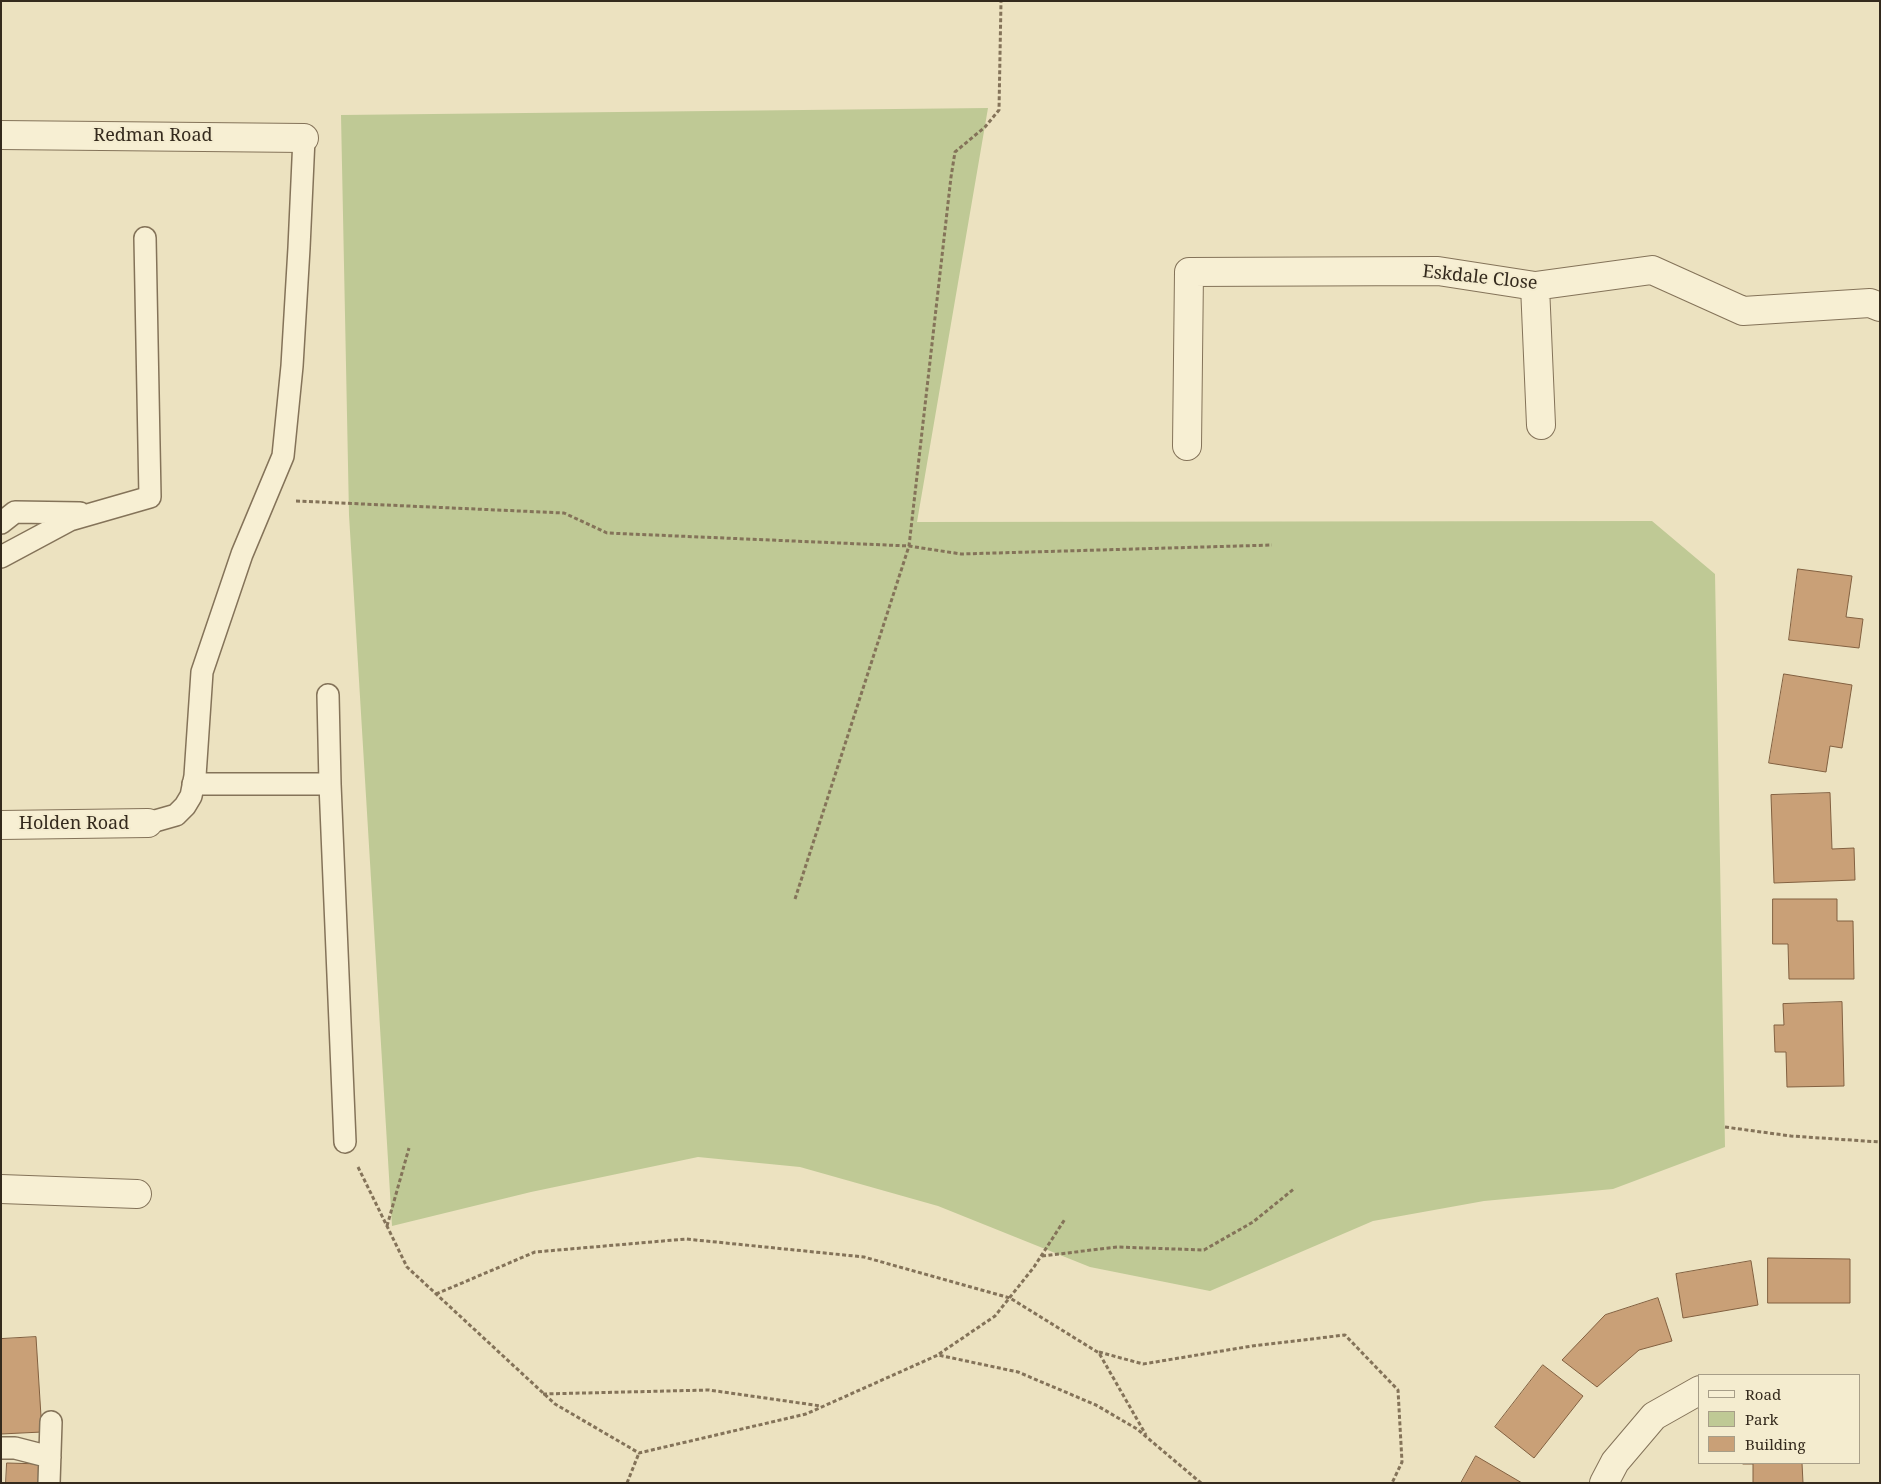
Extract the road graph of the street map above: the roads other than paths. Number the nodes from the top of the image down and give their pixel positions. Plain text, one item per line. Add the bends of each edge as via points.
1 (1, 135) edge
2 (304, 138) joint
3 (145, 238) dead end
4 (1535, 286) junction
5 (1880, 307) edge
6 (1541, 425) dead end
7 (1187, 446) dead end
8 (91, 513) junction
9 (1, 522) edge
10 (1, 557) edge
11 (328, 695) dead end
12 (193, 784) junction
13 (330, 784) junction
14 (148, 824) joint
15 (1, 825) edge
16 (345, 1142) road end
17 (1, 1188) edge
18 (137, 1194) dead end
19 (1698, 1391) edge
20 (51, 1422) dead end
21 (1, 1448) edge
22 (50, 1457) junction
23 (49, 1483) edge
24 (1604, 1483) edge

1 - 2 street, Redman Road
2 - 12 lane via 293,347 283,456 242,554 202,672
3 - 8 lane via 150,497
4 - 5 street, Eskdale Close via 1652,270 1743,310 1870,304
4 - 6 street
4 - 7 street, Eskdale Close via 1438,271 1189,272
8 - 9 lane via 15,512
8 - 10 lane via 70,520
11 - 13 lane
12 - 13 lane
12 - 14 lane via 191,796 176,815
13 - 16 lane
14 - 15 street, Holden Road
17 - 18 street
19 - 24 street via 1654,1416 1615,1462
20 - 22 lane
21 - 22 lane via 15,1448
22 - 23 lane

